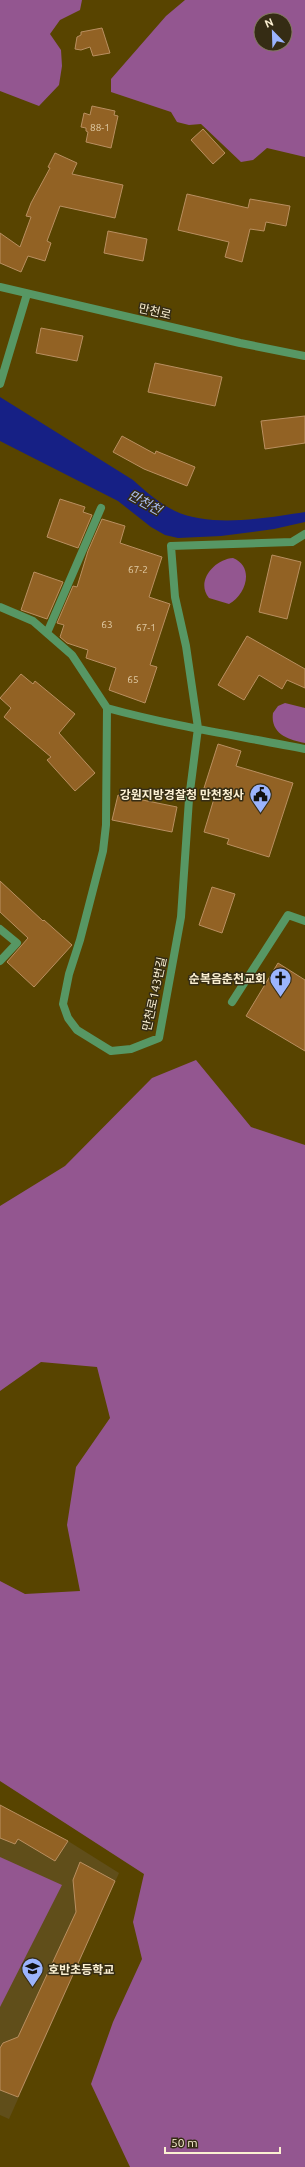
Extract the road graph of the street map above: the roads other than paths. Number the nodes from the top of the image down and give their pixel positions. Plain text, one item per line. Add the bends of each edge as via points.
1 (0, 287) edge
2 (27, 294) junction
3 (305, 356) edge
4 (0, 384) edge
5 (101, 508) dead end
6 (305, 534) edge
7 (0, 607) edge
8 (47, 633) junction
9 (107, 708) junction
10 (198, 728) junction
11 (305, 748) edge
12 (305, 921) edge
13 (0, 929) edge
14 (0, 961) edge
15 (232, 1002) dead end

1 - 2 street, 만천로
2 - 3 street, 만천로
2 - 4 street
5 - 8 street
6 - 10 street via 292,542 170,546 175,597 186,646
7 - 8 street via 33,620
8 - 9 street via 72,654
9 - 10 street via 155,721
9 - 10 street, 만천로143번길 via 106,824 103,851 63,1004 68,1018 77,1030 111,1051 131,1049 159,1038 181,917 189,798
10 - 11 street
12 - 15 street via 288,915
13 - 14 street via 17,943

